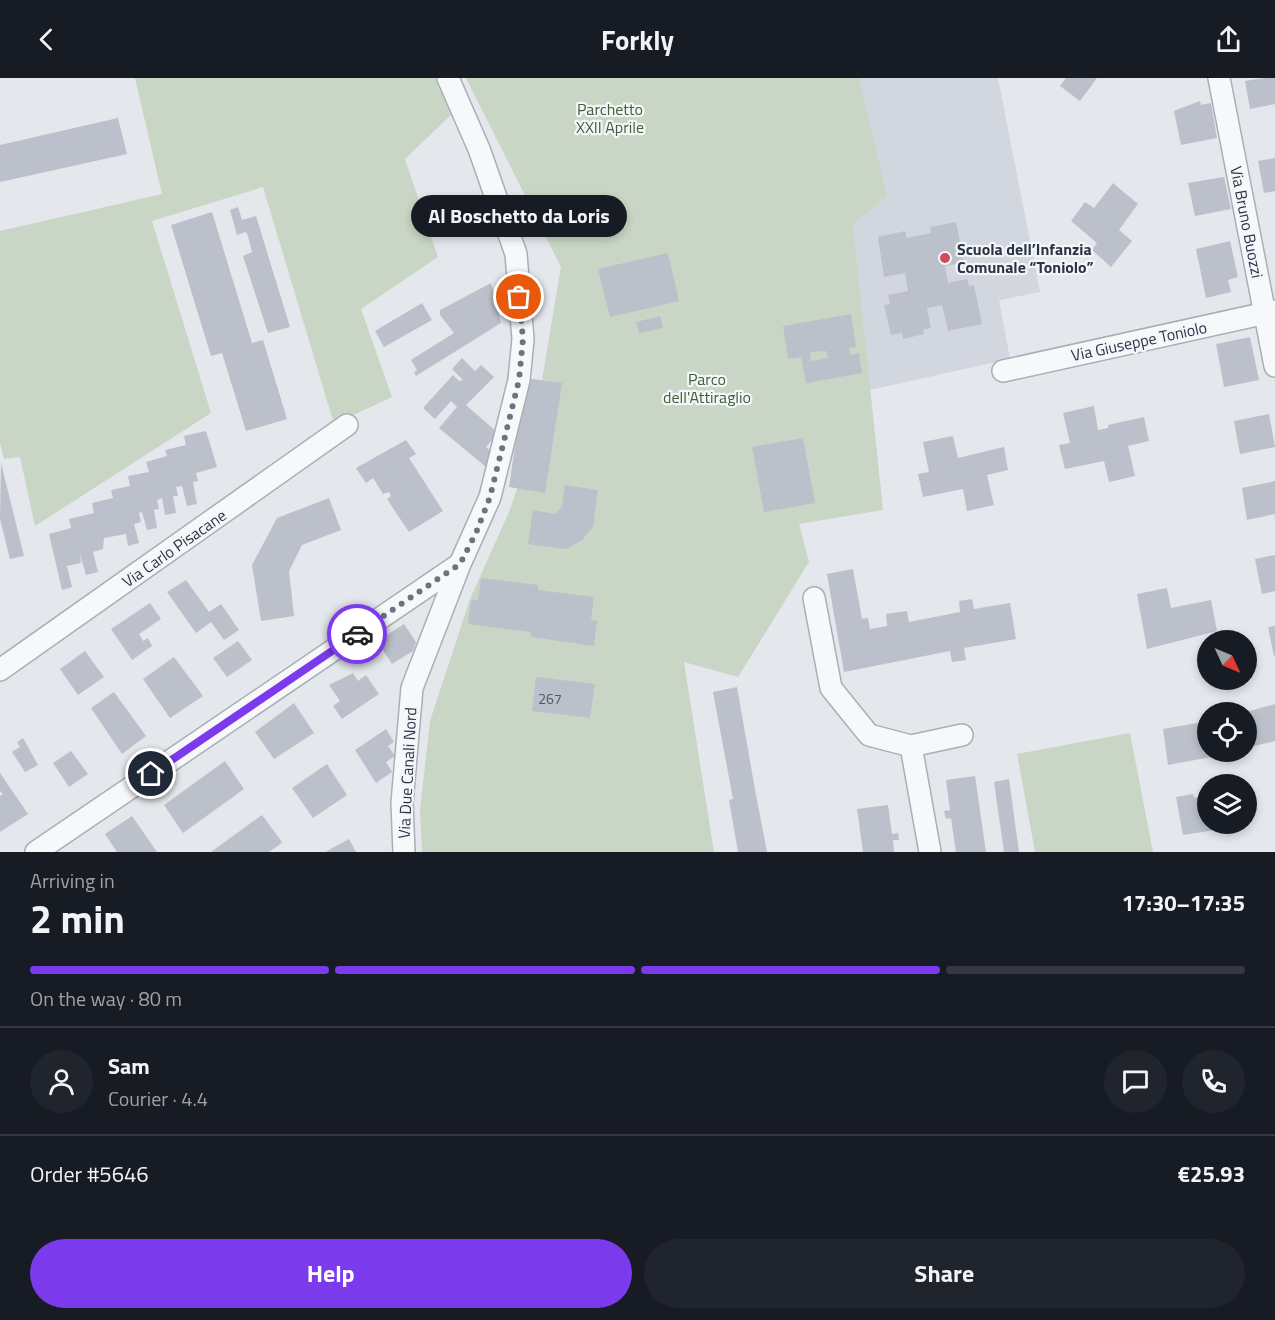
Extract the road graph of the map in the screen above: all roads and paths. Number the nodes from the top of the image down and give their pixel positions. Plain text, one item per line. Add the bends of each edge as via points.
1 (447, 78) edge
2 (1219, 78) edge
3 (1270, 312) edge
4 (1275, 366) edge
5 (1003, 371) dead end
6 (347, 425) dead end
7 (460, 564) junction
8 (814, 598) dead end
9 (0, 670) edge
10 (962, 735) dead end
11 (911, 746) junction
12 (36, 852) edge
13 (404, 852) edge
14 (930, 852) edge

1 - 7 street, Via Due Canali Nord via 479,149 516,254 523,339 519,380 490,497
2 - 3 street, Via Bruno Buozzi
3 - 4 street, Via Bruno Buozzi
3 - 5 street, Via Giuseppe Toniolo
6 - 9 street, Via Carlo Pisacane
7 - 12 street
7 - 13 street, Via Due Canali Nord via 412,688 402,803
8 - 11 street via 831,687 869,735
10 - 11 street
11 - 14 street

